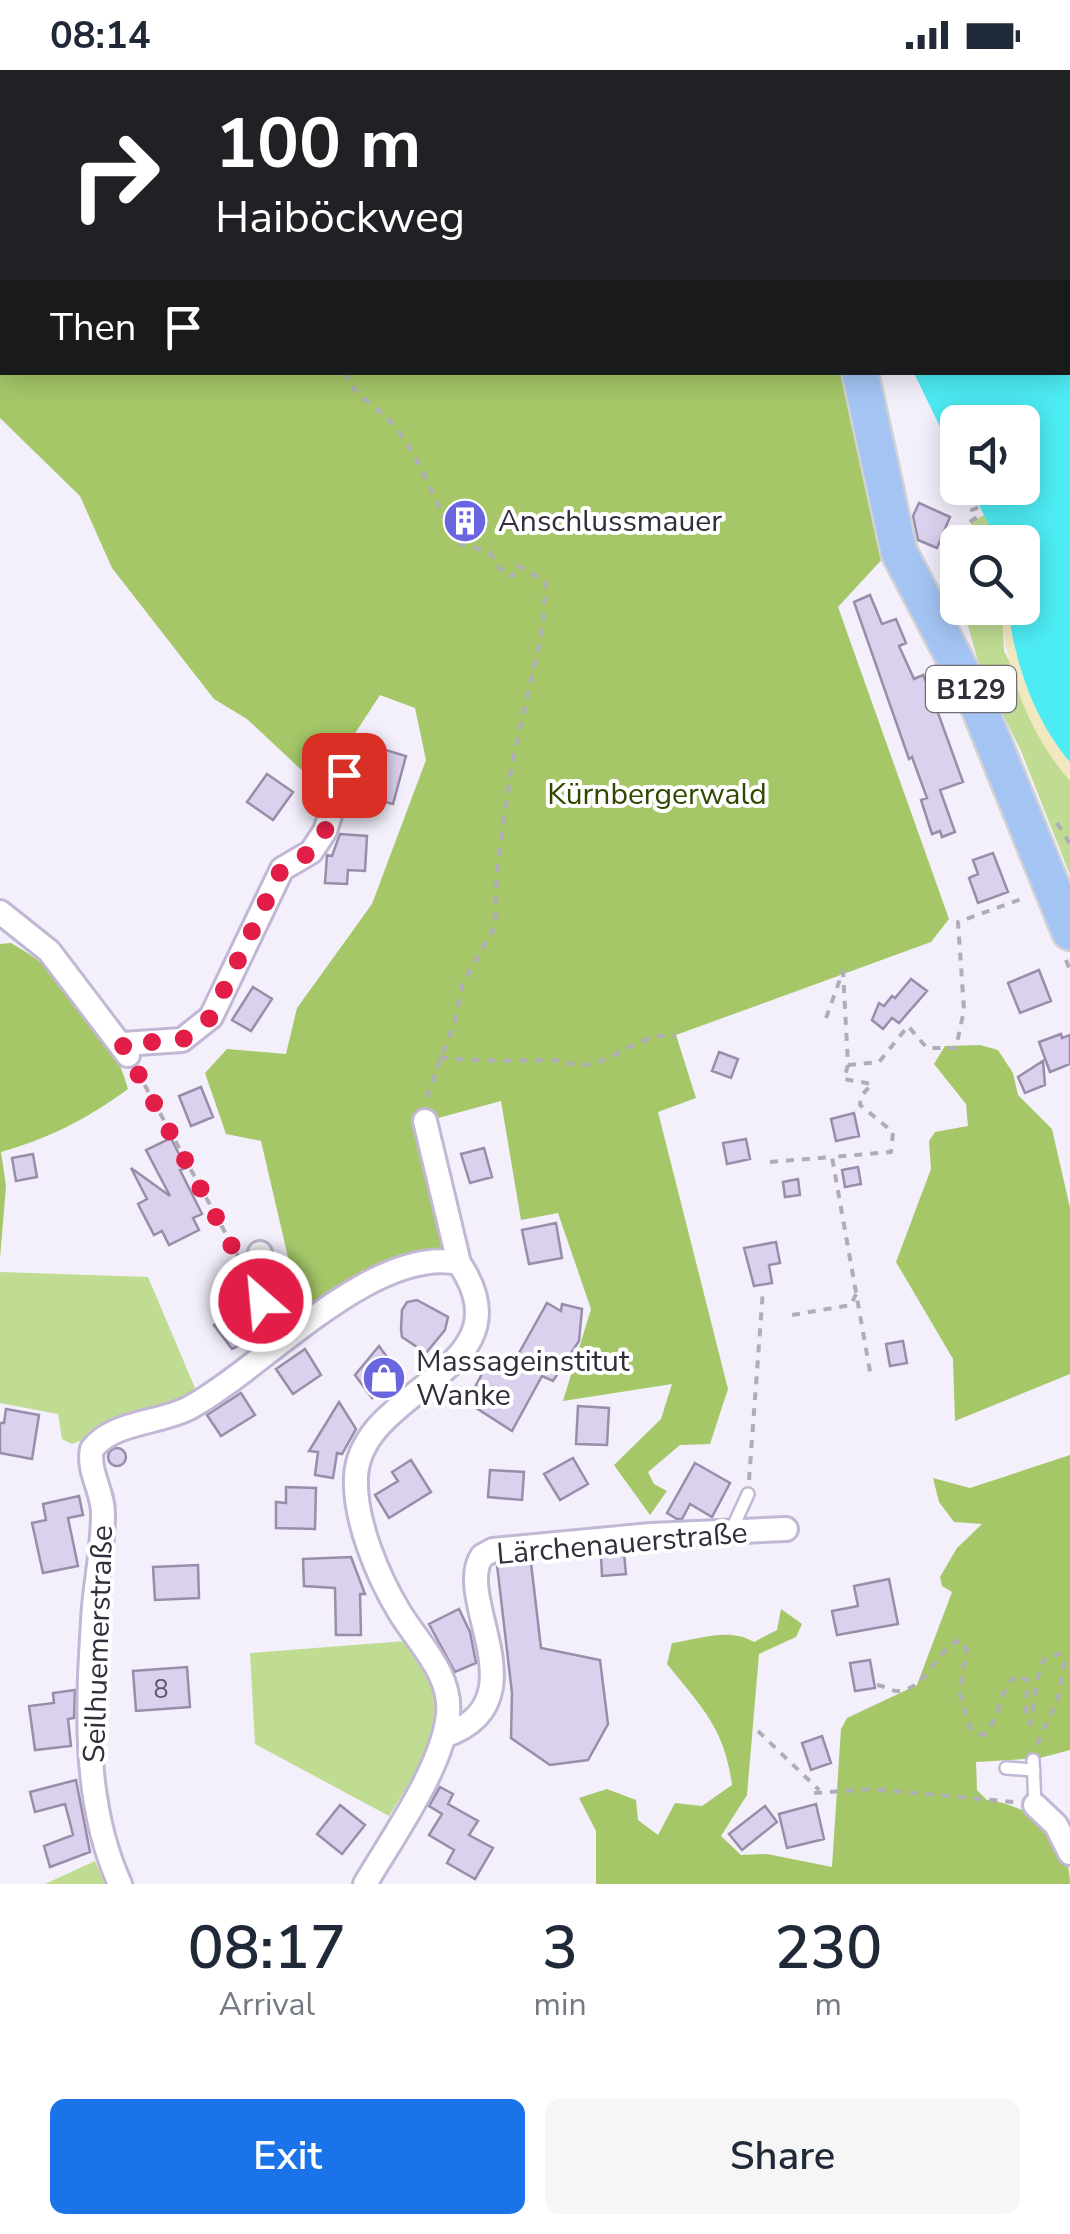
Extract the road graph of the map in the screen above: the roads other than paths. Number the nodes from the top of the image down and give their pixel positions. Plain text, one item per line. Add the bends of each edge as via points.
1 (861, 375) edge
2 (344, 775) dead end
3 (0, 912) edge
4 (1070, 932) edge
5 (425, 1121) road end
6 (260, 1254) dead end
7 (460, 1263) junction
8 (285, 1337) junction
9 (748, 1494) road end
10 (732, 1529) junction
11 (786, 1530) dead end
12 (444, 1736) junction
13 (1006, 1768) dead end
14 (1035, 1805) joint
15 (1070, 1852) edge
16 (120, 1884) edge
17 (365, 1884) edge

1 - 4 main road, B129 via 899,552 977,702
2 - 3 street via 325,831 311,852 282,868 211,1017 182,1040 126,1051 49,951
5 - 7 street
6 - 8 street via 261,1301
7 - 8 street, Seilhuemerstraße via 437,1261 393,1272
7 - 12 street, Lärchenauerstraße via 476,1302 472,1334 459,1358 374,1428 356,1473 362,1521 385,1582 444,1682
8 - 16 street, Seilhuemerstraße via 187,1409 112,1432 92,1449 104,1517 90,1759 102,1831
9 - 10 lane
10 - 11 street, Lärchenauerstraße
10 - 12 street, Lärchenauerstraße via 536,1544 482,1556 477,1574 493,1670 490,1692 472,1718
12 - 17 street, Lärchenauerstraße
13 - 14 lane via 1034,1765
14 - 15 street

